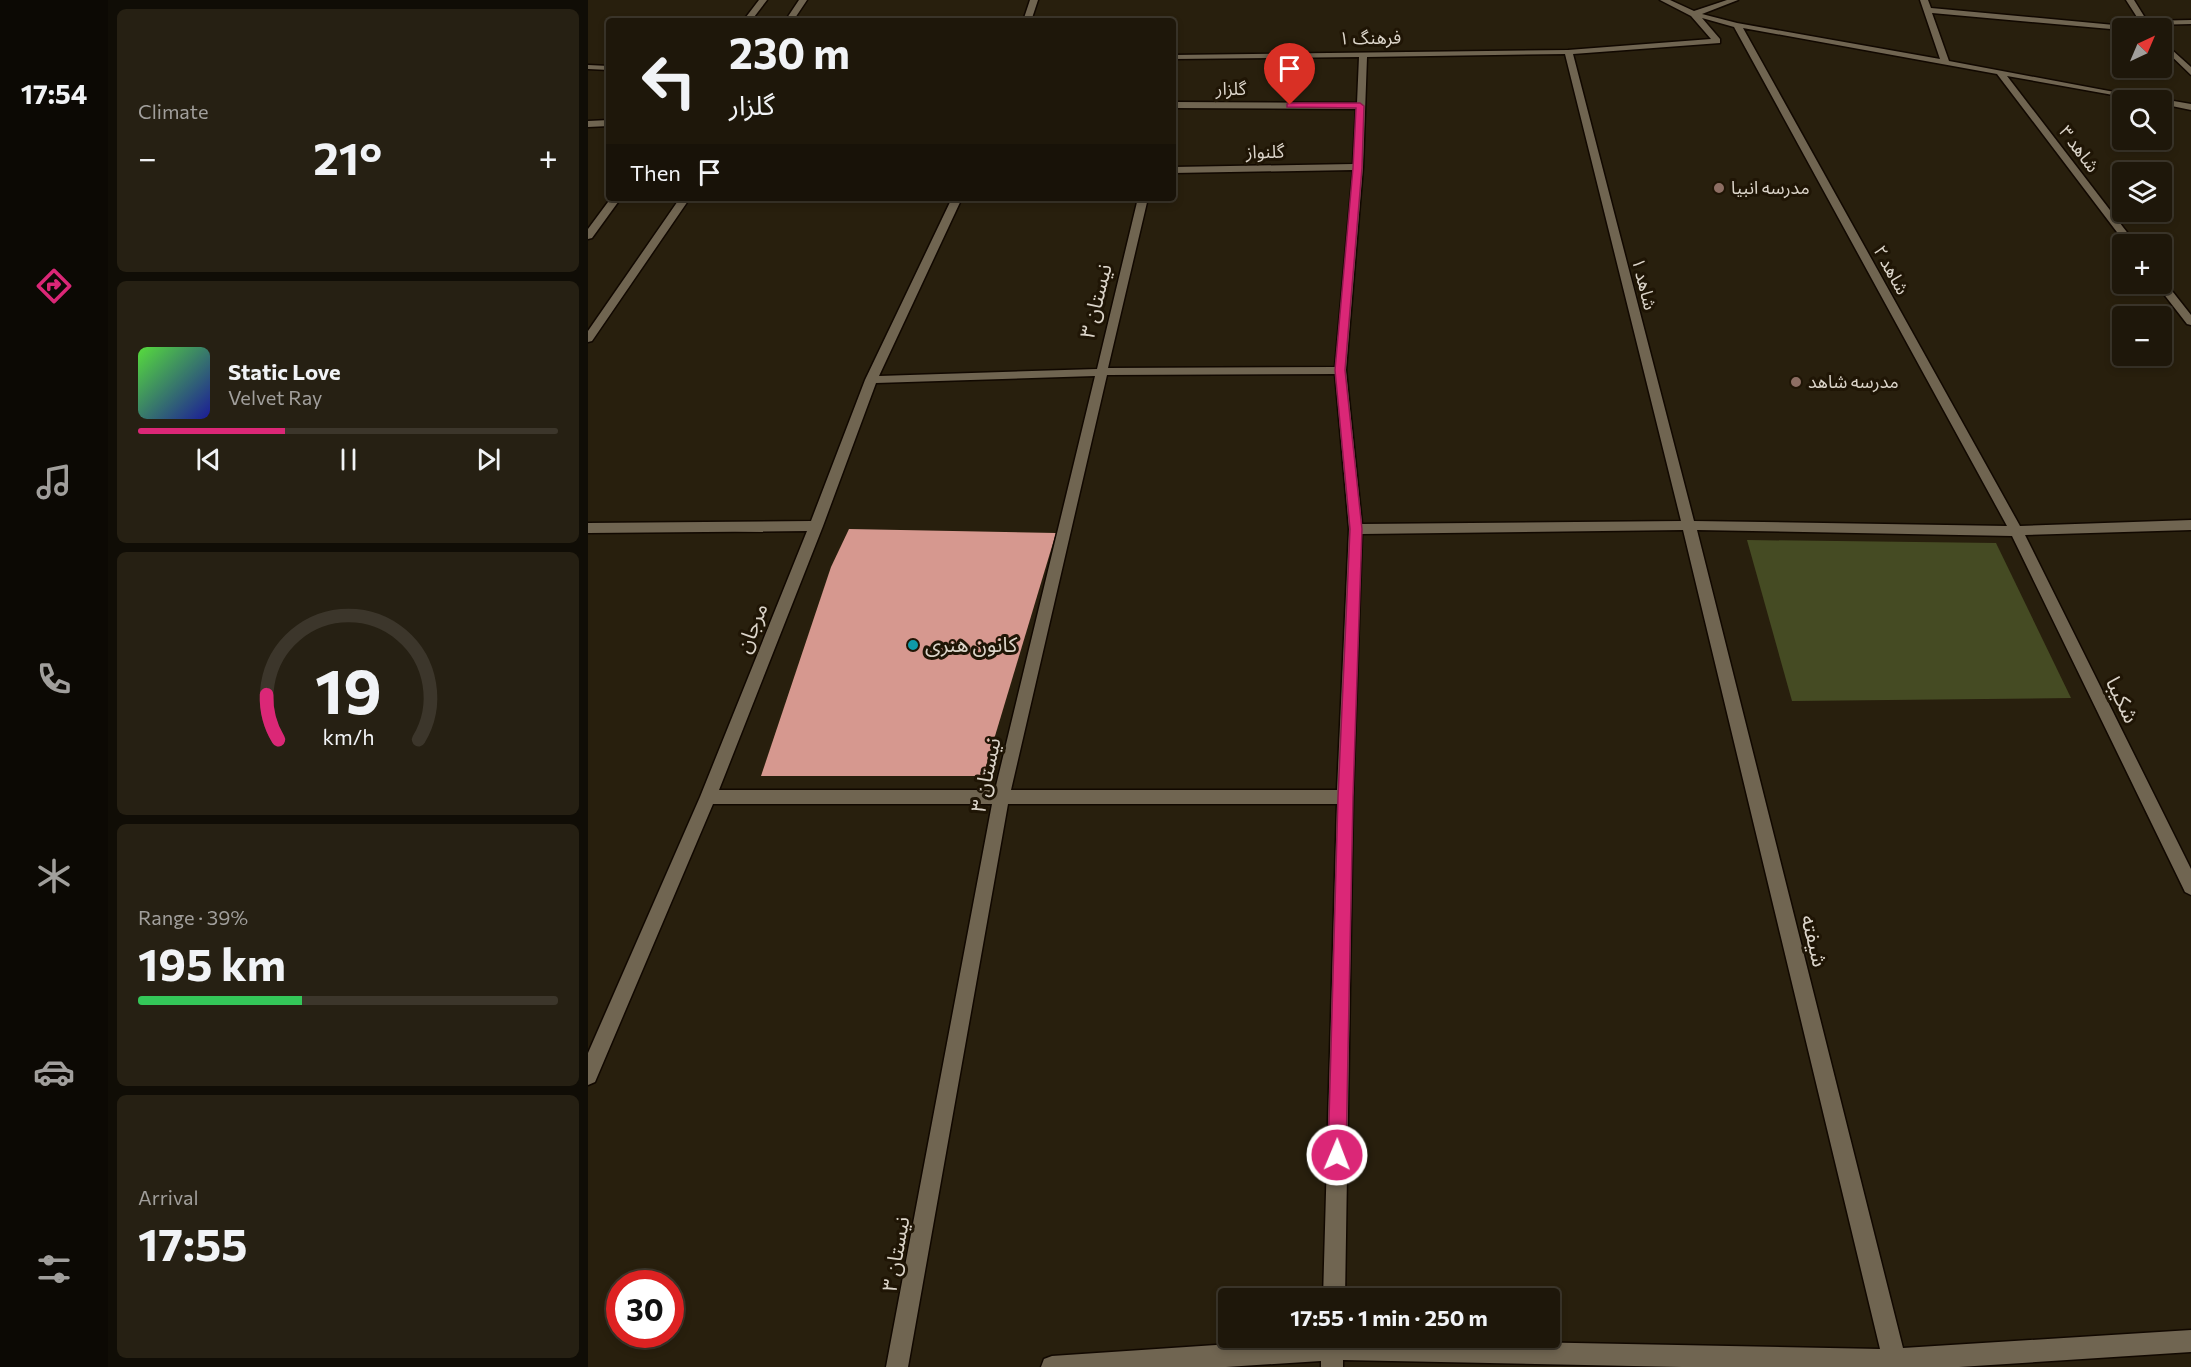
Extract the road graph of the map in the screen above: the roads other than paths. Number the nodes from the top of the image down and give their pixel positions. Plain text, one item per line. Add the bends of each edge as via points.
1 (763, 0) edge
2 (803, 0) edge
3 (1035, 0) edge
4 (1664, 0) edge
5 (1734, 0) edge
6 (1924, 0) edge
7 (2130, 0) edge
8 (1928, 10) junction
9 (1694, 14) junction
10 (749, 18) edge
11 (791, 18) edge
12 (1028, 18) edge
13 (2141, 18) edge
14 (2191, 22) edge
15 (2172, 24) edge
16 (1737, 25) junction
17 (2112, 27) edge
18 (1568, 52) junction
19 (2172, 53) edge
20 (1363, 55) junction
21 (1176, 57) edge
22 (1945, 61) junction
23 (588, 67) edge
24 (606, 68) edge
25 (2191, 72) edge
26 (2001, 74) junction
27 (2112, 93) edge
28 (2172, 104) edge
29 (1176, 105) edge
30 (1360, 106) junction
31 (2191, 107) edge
32 (606, 123) edge
33 (588, 124) edge
34 (1358, 168) junction
35 (1176, 170) edge
36 (613, 201) edge
37 (683, 201) edge
38 (956, 201) edge
39 (1142, 201) edge
40 (2123, 234) edge
41 (588, 236) edge
42 (2169, 294) edge
43 (2191, 322) edge
44 (588, 339) edge
45 (1340, 370) junction
46 (1100, 372) junction
47 (871, 380) junction
48 (1689, 525) junction
49 (2191, 525) edge
50 (816, 526) junction
51 (588, 528) edge
52 (1356, 529) junction
53 (2016, 531) junction
54 (708, 797) junction
55 (1001, 797) junction
56 (1345, 797) junction
57 (2191, 887) edge
58 (588, 1075) edge
59 (1334, 1288) edge
60 (2191, 1341) edge
61 (1333, 1351) edge
62 (1895, 1364) edge
63 (897, 1367) edge
64 (1052, 1367) edge

1 - 10 street
2 - 11 street
3 - 12 street
4 - 9 street
5 - 9 street
6 - 8 street
7 - 13 street
8 - 17 street
8 - 22 street
9 - 16 street
9 - 18 street, فرهنگ ۱ via 1717,41
14 - 15 street
16 - 22 street
16 - 53 street, شاهد ۲
18 - 20 street, فرهنگ ۱
18 - 48 street, شاهد ۱
19 - 25 street
20 - 21 street, فرهنگ ۱
20 - 30 street
22 - 26 street
23 - 24 street
26 - 27 street
26 - 40 street, شاهد ۳
28 - 31 street
29 - 30 street, گلزار
30 - 34 street
32 - 33 street
34 - 35 street, گلنواز
34 - 45 street
36 - 41 street
37 - 44 street
38 - 47 street, مرجان
39 - 46 street, نیستان ۳
42 - 43 street
45 - 46 street
45 - 52 street
46 - 47 street
46 - 55 street, نیستان ۳
47 - 50 street, مرجان
48 - 52 street
48 - 53 street
48 - 62 street, شیفته
49 - 53 street
50 - 51 street
50 - 54 street, مرجان
52 - 56 street
53 - 57 street, شکیبا
54 - 55 street
54 - 58 street, مرجان
55 - 56 street
55 - 63 street, نیستان ۳
56 - 59 street
60 - 62 street
61 - 62 street
61 - 64 street

